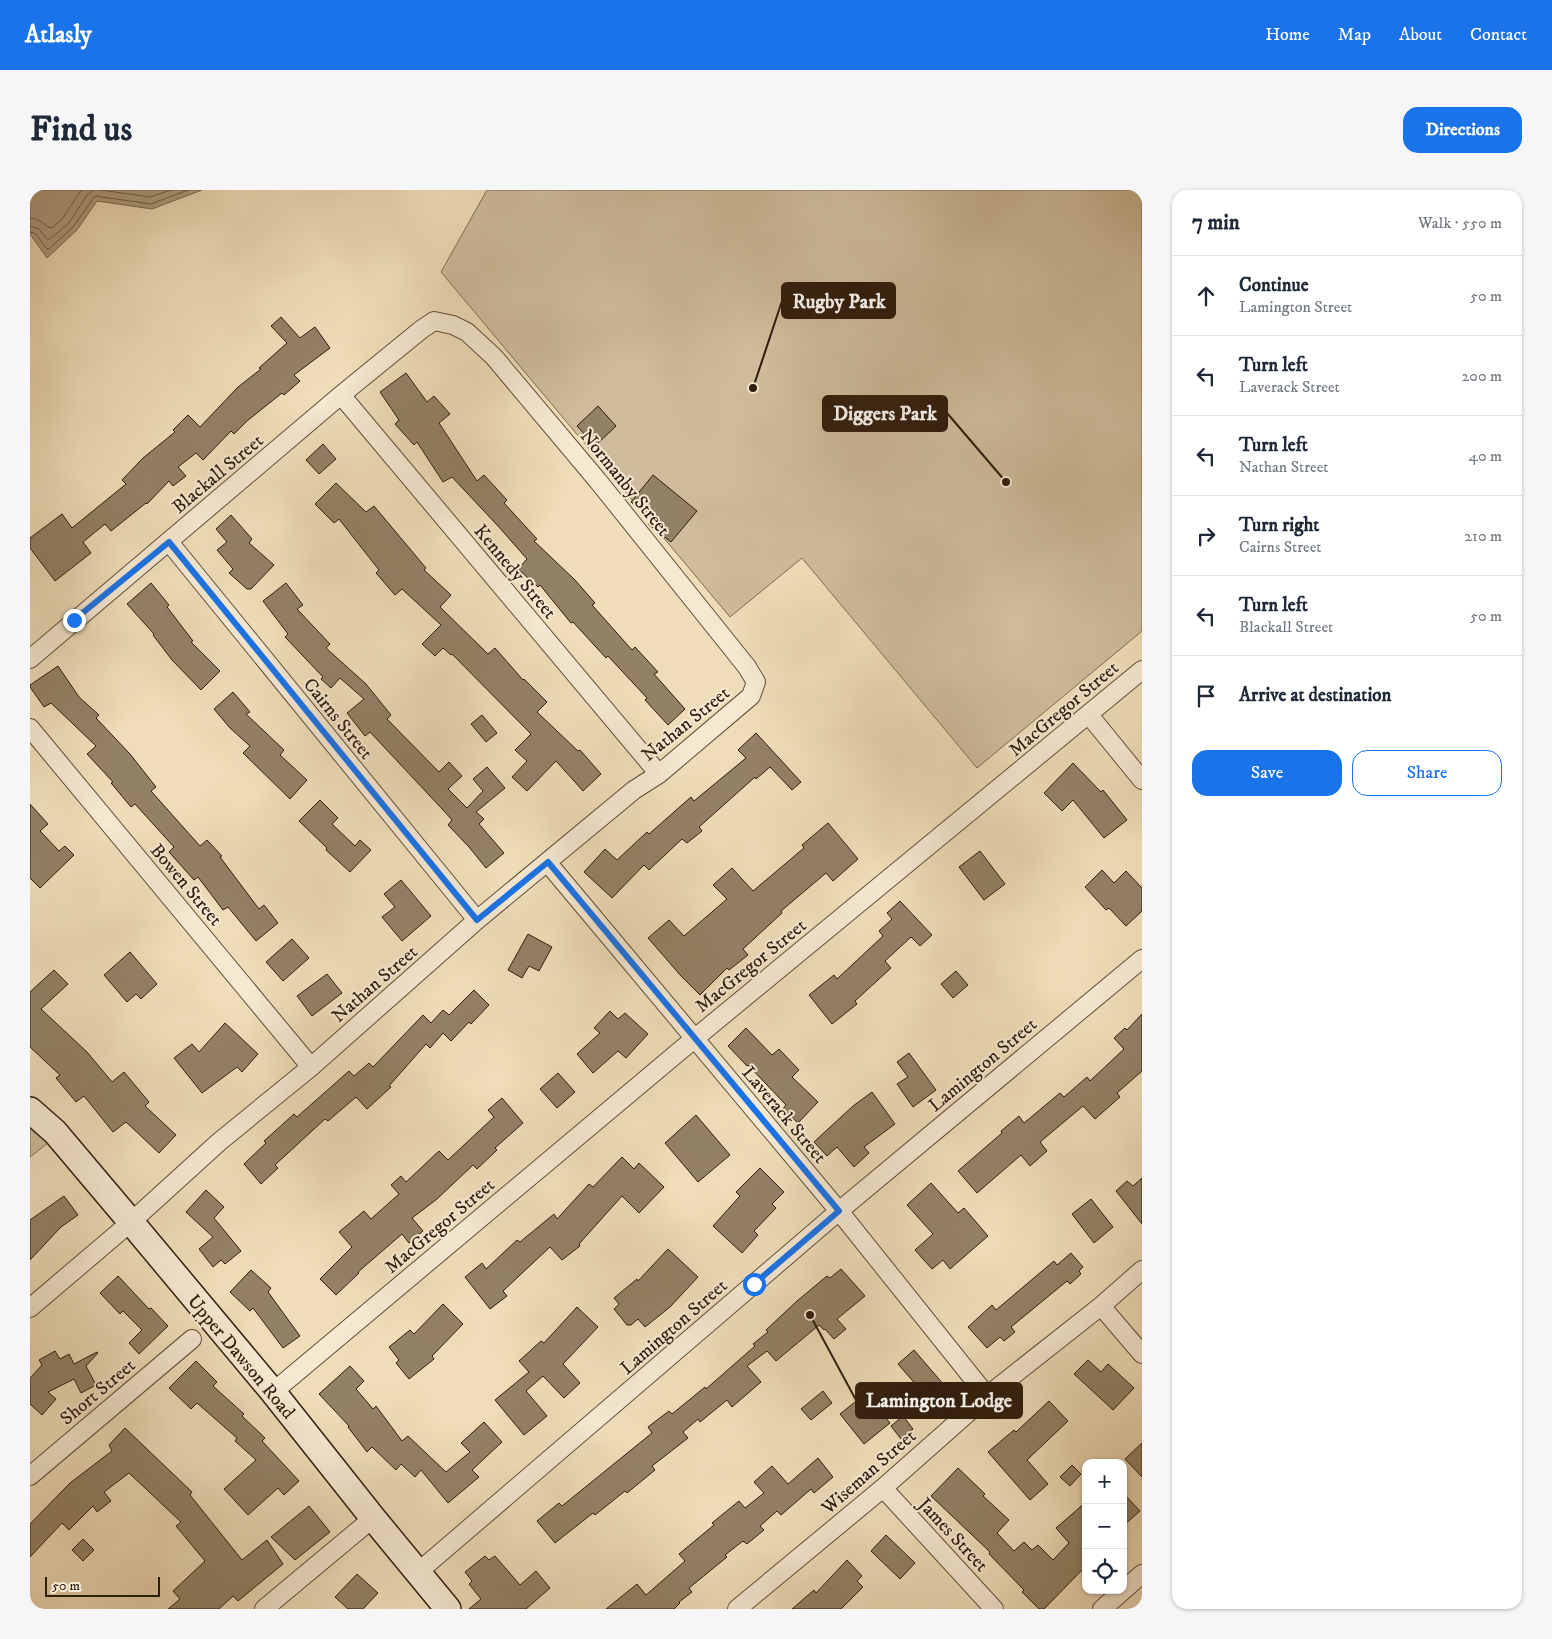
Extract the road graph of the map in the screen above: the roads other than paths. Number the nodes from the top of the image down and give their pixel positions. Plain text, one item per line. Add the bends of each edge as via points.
1 (434, 321) joint
2 (341, 395) junction
3 (169, 542) junction
4 (30, 659) edge
5 (1142, 670) edge
6 (751, 696) joint
7 (1089, 714) junction
8 (30, 728) edge
9 (659, 774) junction
10 (1142, 780) edge
11 (548, 862) junction
12 (477, 920) junction
13 (1142, 959) edge
14 (694, 1039) junction
15 (311, 1067) junction
16 (30, 1110) edge
17 (839, 1211) junction
18 (131, 1222) junction
19 (1142, 1270) edge
20 (1101, 1306) junction
21 (30, 1308) edge
22 (192, 1339) dead end
23 (1142, 1354) edge
24 (273, 1392) junction
25 (987, 1396) junction
26 (30, 1476) edge
27 (883, 1488) junction
28 (373, 1518) junction
29 (417, 1573) junction
30 (1142, 1574) edge
31 (264, 1609) edge
32 (448, 1609) edge
33 (737, 1609) edge
34 (994, 1609) edge
35 (1102, 1609) edge

1 - 2 street, Blackall Street
1 - 6 street, Normanby Street via 467,332 494,357 747,666 756,682
2 - 3 street, Blackall Street
2 - 9 street, Kennedy Street
3 - 4 street, Blackall Street
3 - 12 street, Cairns Street
5 - 7 street, MacGregor Street
6 - 9 street, Nathan Street
7 - 10 street
7 - 14 street, MacGregor Street
8 - 15 street, Bowen Street
9 - 11 street, Nathan Street via 634,790
11 - 12 street, Nathan Street
11 - 14 street, Laverack Street
12 - 15 street, Nathan Street
13 - 17 street, Lamington Street
14 - 17 street, Laverack Street
14 - 24 street, MacGregor Street
15 - 18 street, Nathan Street via 219,1142
16 - 18 street, Upper Dawson Road via 55,1132
17 - 25 street, Laverack Street
17 - 29 street, Lamington Street
18 - 21 street, Nathan Street
18 - 24 street, Upper Dawson Road
19 - 20 street, Wiseman Street
20 - 23 street
20 - 25 street, Wiseman Street
22 - 26 street, Short Street
24 - 28 street, Upper Dawson Road
25 - 27 street, Wiseman Street
27 - 33 street, Wiseman Street
27 - 34 street, James Street
28 - 29 street, Upper Dawson Road
28 - 31 street
29 - 32 street, Upper Dawson Road
30 - 35 street

